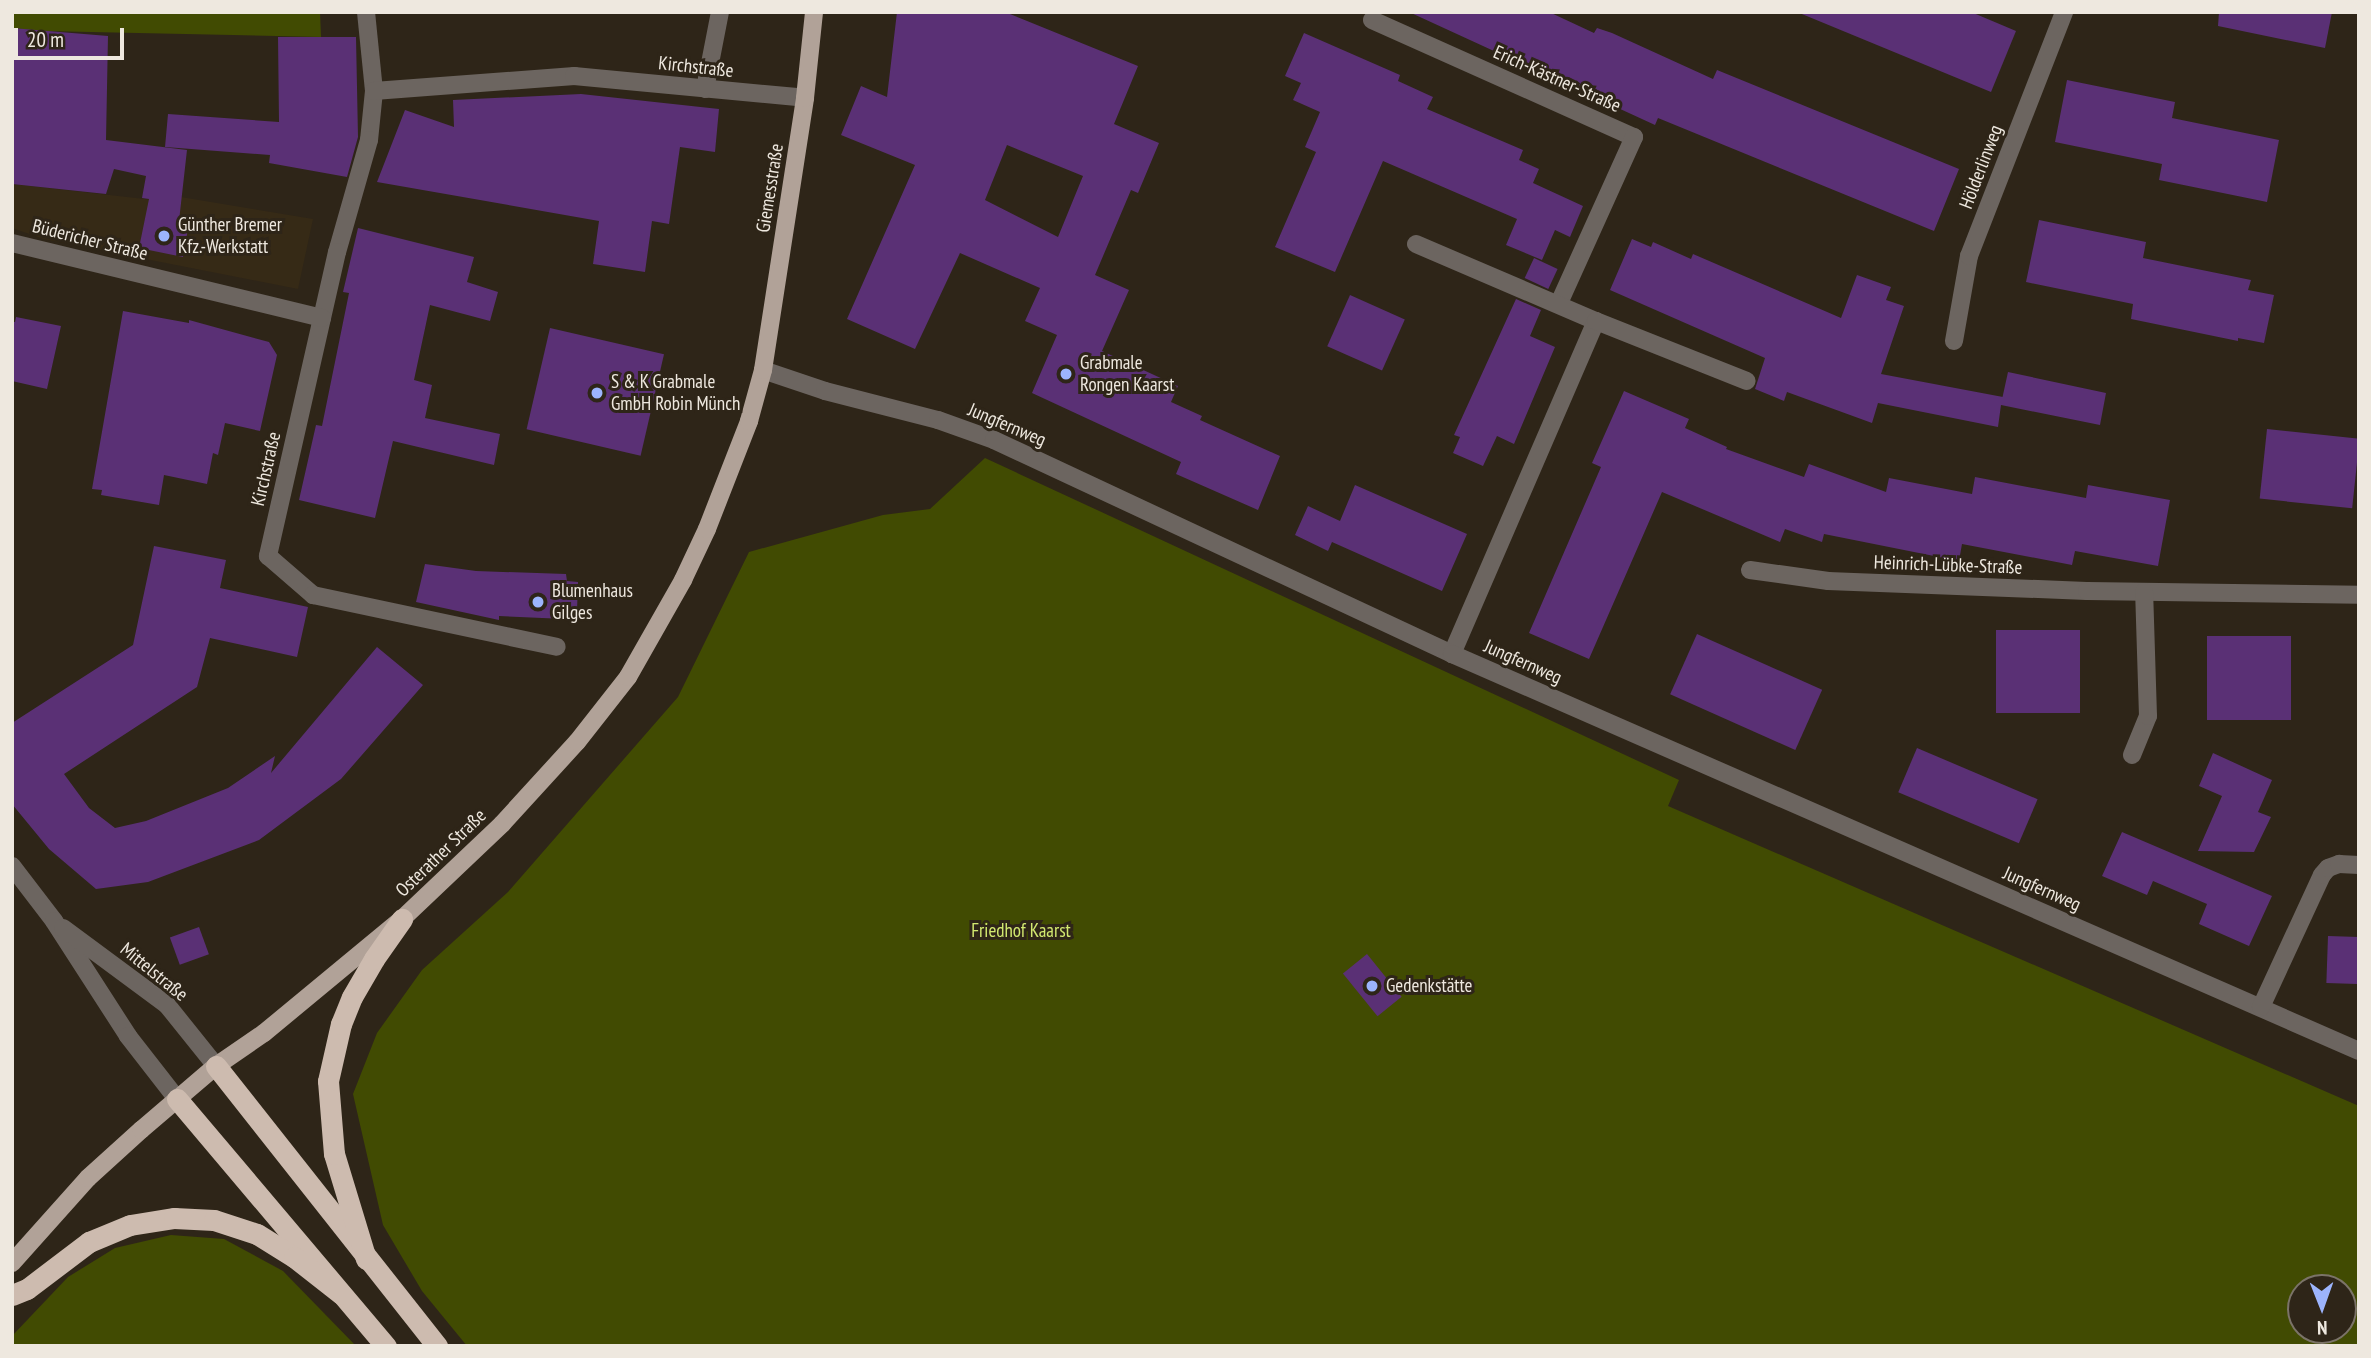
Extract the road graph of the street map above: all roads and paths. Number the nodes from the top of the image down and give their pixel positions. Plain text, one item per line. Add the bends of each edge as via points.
1 (366, 12) edge
2 (720, 12) edge
3 (814, 12) edge
4 (2064, 12) edge
5 (1372, 20) dead end
6 (705, 89) junction
7 (374, 90) junction
8 (805, 98) junction
9 (12, 243) edge
10 (1416, 244) dead end
11 (1559, 303) junction
12 (322, 318) junction
13 (1596, 321) junction
14 (1954, 341) dead end
15 (763, 370) junction
16 (1747, 381) dead end
17 (1750, 570) dead end
18 (2144, 592) junction
19 (2359, 595) edge
20 (556, 647) dead end
21 (1452, 654) junction
22 (2132, 755) dead end
23 (2359, 865) edge
24 (12, 866) edge
25 (402, 919) junction
26 (54, 921) junction
27 (2261, 1007) junction
28 (2359, 1051) edge
29 (216, 1066) junction
30 (177, 1099) junction
31 (366, 1259) junction
32 (12, 1263) edge
33 (341, 1294) junction
34 (12, 1295) edge
35 (386, 1346) edge
36 (437, 1346) edge

1 - 7 street, Kirchstraße
2 - 6 street
3 - 8 main road, Giemesstraße
4 - 14 street, Hölderlinweg via 1969,256
5 - 11 street, Erich-Kästner-Straße via 1634,137
6 - 7 street, Kirchstraße via 574,76
6 - 8 street, Kirchstraße
7 - 12 street, Kirchstraße via 369,140
8 - 15 main road, Giemesstraße
9 - 12 street, Büdericher Straße
10 - 11 street
11 - 13 street
12 - 20 street, Kirchstraße via 268,556 313,595
13 - 16 street
13 - 21 street
15 - 21 street, Jungfernweg via 994,440
15 - 25 main road, Osterather Straße via 707,529 628,677 578,742 502,824
17 - 18 street, Heinrich-Lübke-Straße via 1828,581
18 - 19 street, Heinrich-Lübke-Straße
18 - 22 street via 2148,716
21 - 27 street, Jungfernweg
23 - 27 street via 2339,864 2322,875
24 - 26 street, Mittelstraße
25 - 29 main road, Osterather Straße via 264,1033
25 - 31 highway via 352,997 328,1081 334,1154
26 - 29 street, Mittelstraße via 167,1005
26 - 30 street, Mittelstraße via 128,1036
27 - 28 street, Jungfernweg
29 - 30 main road, Osterather Straße
29 - 31 highway
30 - 32 main road, Osterather Straße via 88,1178
30 - 33 highway
31 - 36 highway
33 - 34 highway via 257,1234 214,1220 174,1218 130,1226 89,1242 27,1289
33 - 35 highway

